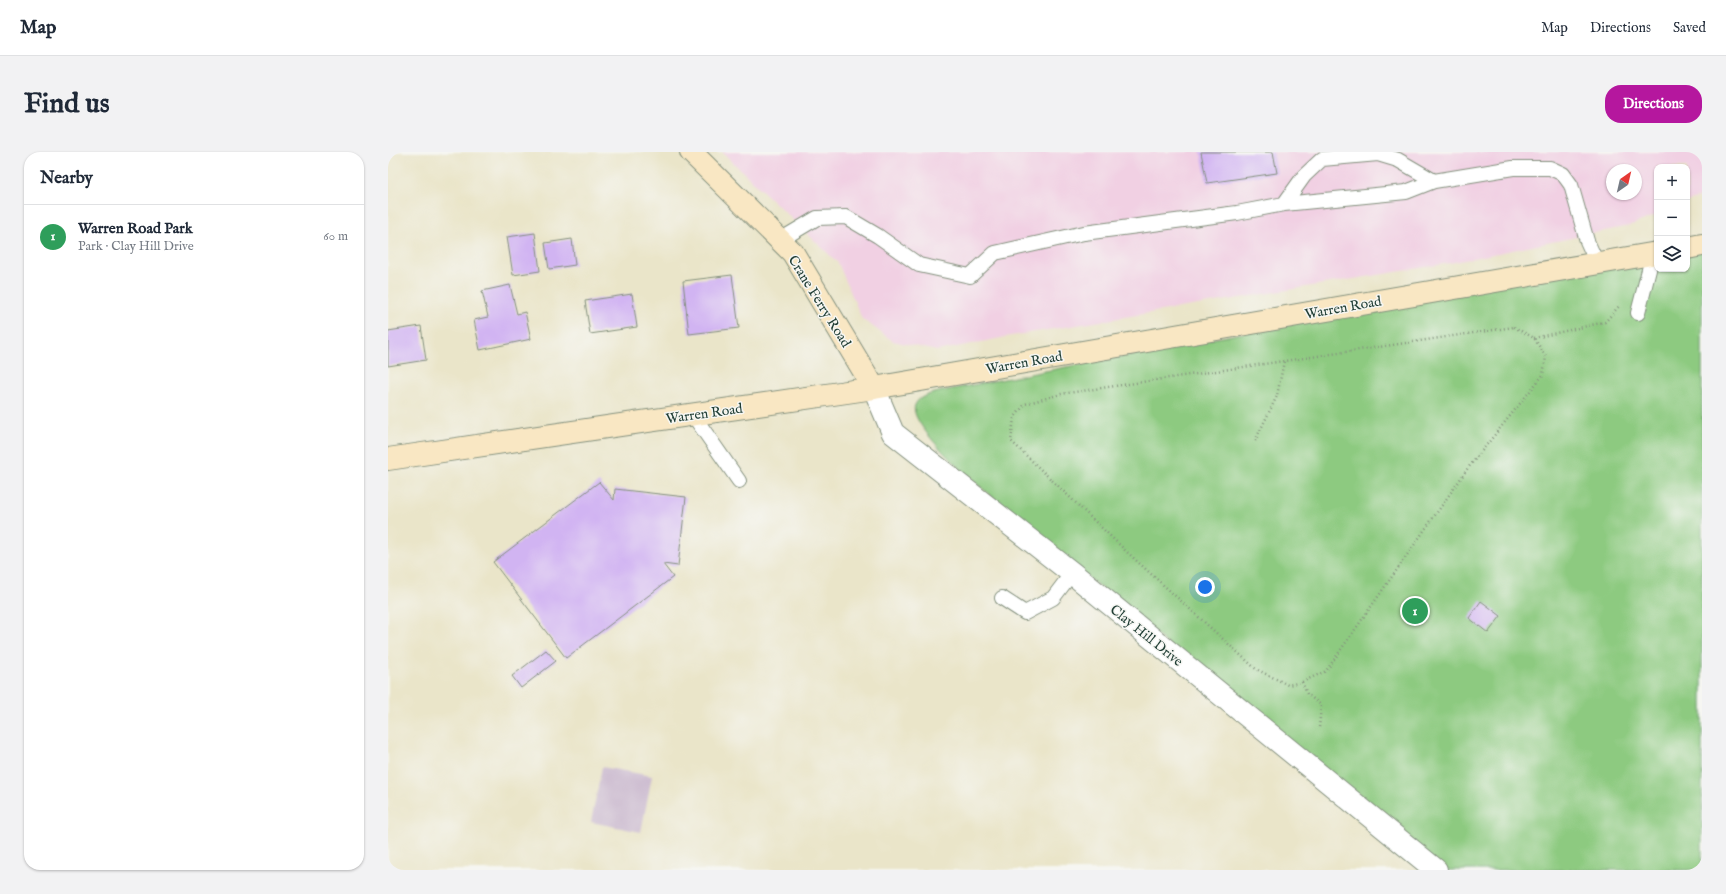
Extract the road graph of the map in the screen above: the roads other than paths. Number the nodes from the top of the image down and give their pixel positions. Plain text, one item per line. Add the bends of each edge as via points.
1 (691, 152) edge
2 (1434, 181) junction
3 (1284, 204) junction
4 (780, 240) junction
5 (1702, 245) edge
6 (1690, 247) edge
7 (1654, 253) edge
8 (1654, 257) edge
9 (1597, 264) junction
10 (1638, 313) dead end
11 (874, 388) junction
12 (693, 415) junction
13 (388, 459) edge
14 (739, 481) dead end
15 (1072, 573) junction
16 (1002, 598) dead end
17 (1436, 870) edge

1 - 4 street, Crane Ferry Road
2 - 3 lane via 1406,192
2 - 3 lane via 1398,160 1378,154 1322,159 1304,176
2 - 9 lane via 1513,168 1550,168 1562,174 1571,185 1587,241
3 - 4 lane via 1238,213 1084,233 995,253 970,276 919,265 878,236 846,218 817,218
4 - 11 street, Crane Ferry Road via 793,253
5 - 6 street
7 - 9 street, Warren Road
8 - 10 lane
9 - 11 street, Warren Road
11 - 12 street, Warren Road
11 - 15 street, Clay Hill Drive via 893,432
12 - 13 street, Warren Road
12 - 14 lane
15 - 16 lane via 1053,598 1025,612
15 - 17 street, Clay Hill Drive

